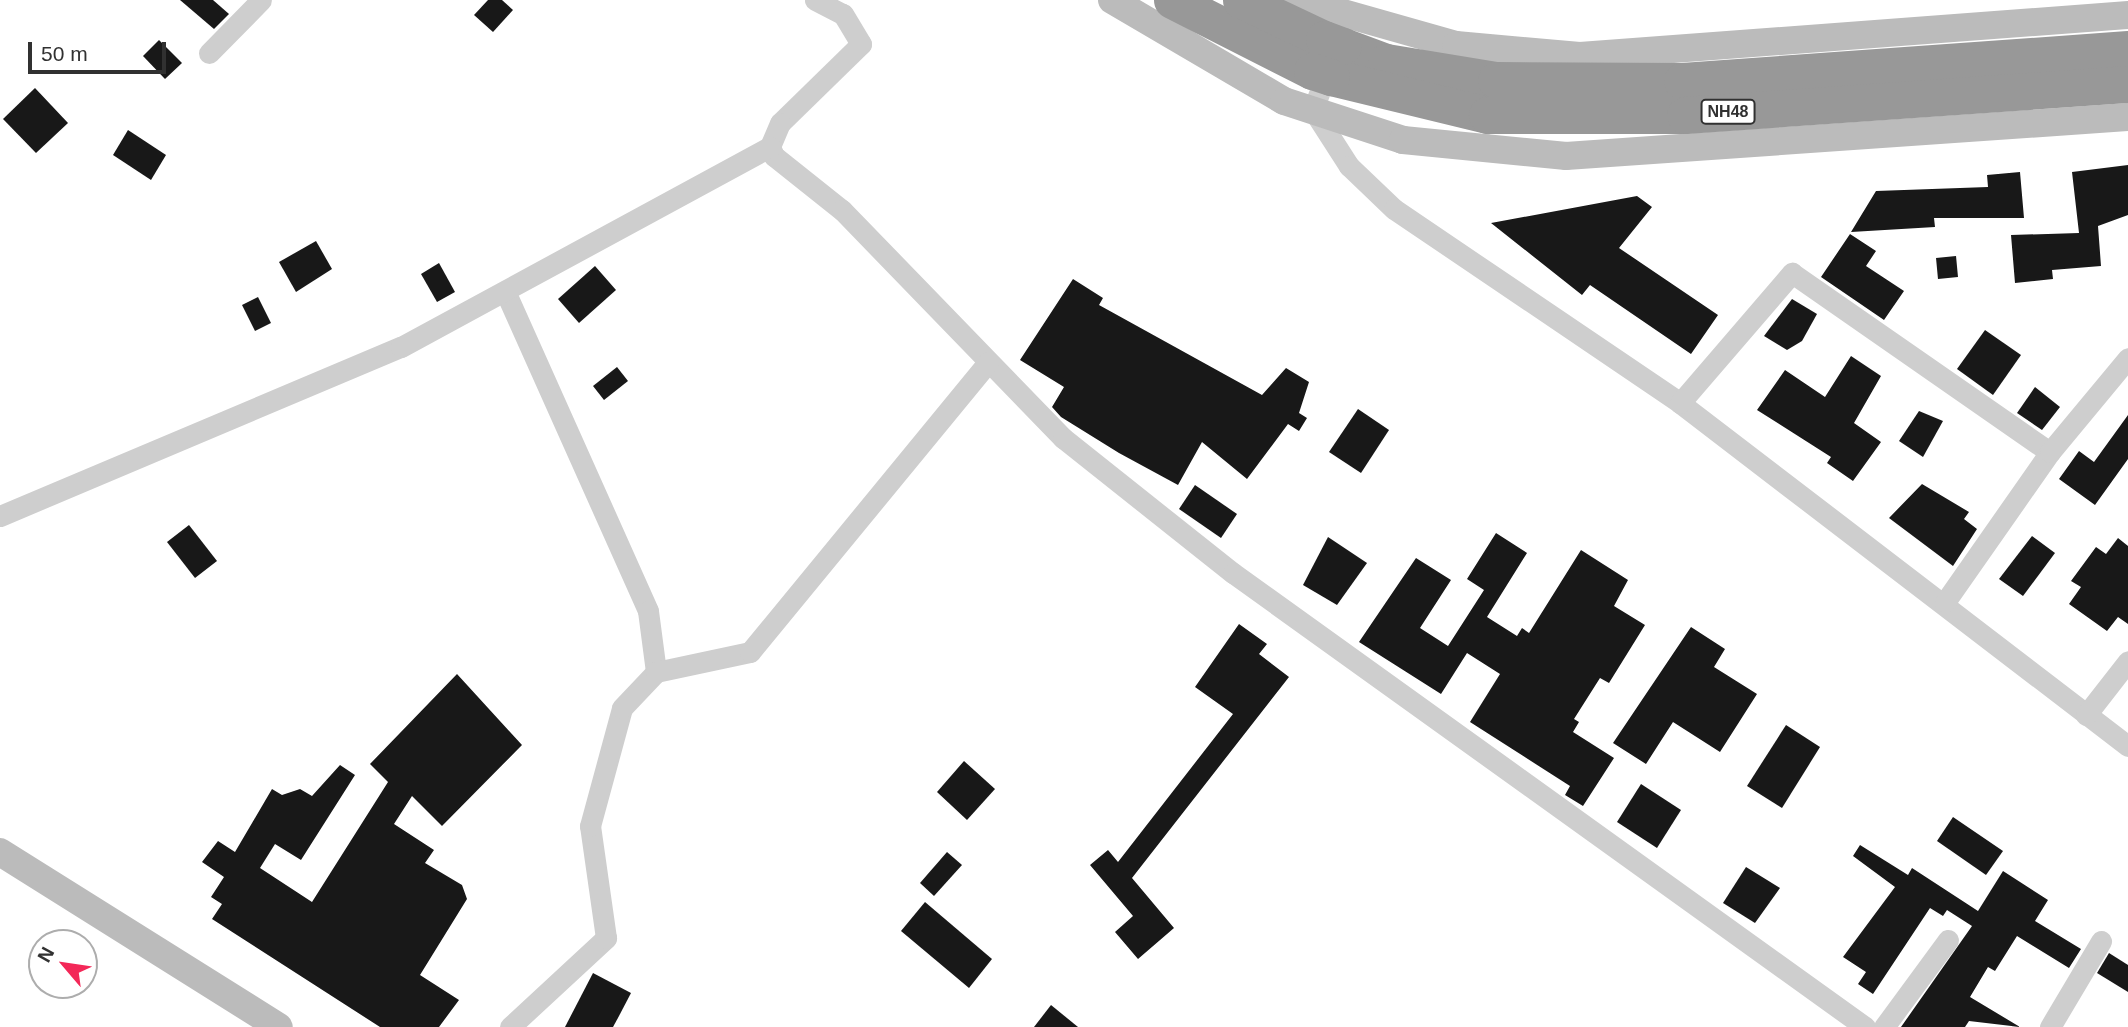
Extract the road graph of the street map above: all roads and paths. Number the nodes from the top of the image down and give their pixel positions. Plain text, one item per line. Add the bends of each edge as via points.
1 (261, 0) edge
2 (815, 0) edge
3 (1112, 0) edge
4 (1172, 0) edge
5 (1241, 0) edge
6 (1297, 0) edge
7 (2128, 15) edge
8 (2128, 49) edge
9 (1331, 50) junction
10 (209, 52) dead end
11 (2128, 84) edge
12 (1313, 110) junction
13 (2128, 117) edge
14 (770, 147) junction
15 (505, 291) junction
16 (2128, 358) edge
17 (988, 362) junction
18 (1680, 403) junction
19 (2050, 452) junction
20 (0, 516) edge
21 (1945, 601) junction
22 (2128, 661) edge
23 (656, 671) junction
24 (2086, 715) junction
25 (2128, 746) edge
26 (0, 852) edge
27 (1948, 940) dead end
28 (2101, 942) dead end
29 (1836, 1019) edge
30 (279, 1027) edge
31 (510, 1027) edge
32 (1865, 1027) edge
33 (1884, 1027) edge
34 (2050, 1027) edge

1 - 10 street
2 - 14 street via 843,14 861,44 780,123
3 - 12 street via 1284,101
4 - 9 highway, NH48
5 - 9 highway, NH48
6 - 9 street
7 - 9 street via 1580,56 1456,45
8 - 9 highway, NH48 via 1682,81 1496,80
9 - 11 highway, NH48 via 1488,115 1685,115
9 - 12 street
12 - 13 street via 1404,140 1566,156
12 - 18 street via 1349,166 1394,209
14 - 15 street
14 - 17 street via 842,210
15 - 20 street via 401,348
15 - 23 street via 648,611
16 - 19 street
17 - 23 street via 750,652
17 - 29 street via 1063,438 1233,573
18 - 19 street via 1792,273
18 - 21 street
19 - 21 street
21 - 24 street
22 - 24 street
23 - 31 street via 622,708 590,826 606,938
24 - 25 street
26 - 30 street
27 - 33 street
28 - 34 street
29 - 32 street

